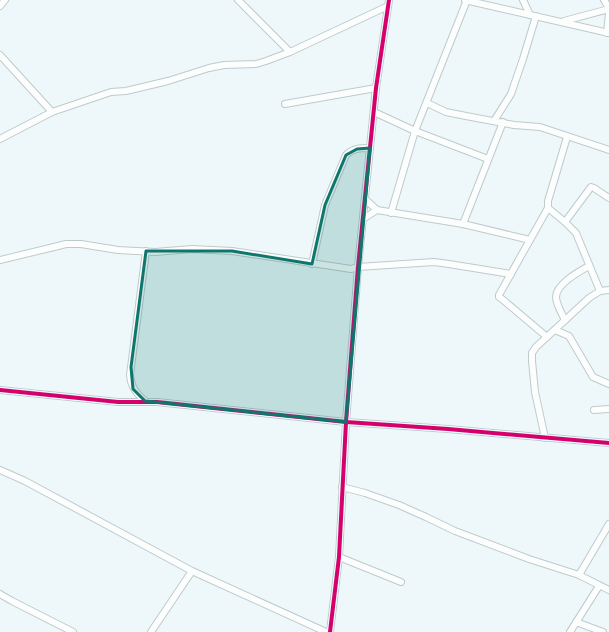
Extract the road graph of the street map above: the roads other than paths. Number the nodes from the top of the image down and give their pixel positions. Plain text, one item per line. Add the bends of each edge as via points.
1 (5, 0) edge
2 (238, 0) edge
3 (466, 0) edge
4 (523, 0) edge
5 (604, 0) edge
6 (388, 3) edge
7 (0, 6) edge
8 (609, 9) edge
9 (609, 13) edge
10 (533, 15) junction
11 (562, 22) junction
12 (608, 33) edge
13 (290, 52) junction
14 (0, 55) edge
15 (376, 88) junction
16 (427, 103) junction
17 (285, 104) dead end
18 (52, 112) junction
19 (374, 112) junction
20 (494, 121) junction
21 (503, 122) junction
22 (415, 131) junction
23 (567, 137) junction
24 (0, 139) edge
25 (370, 148) junction
26 (609, 150) edge
27 (488, 159) junction
28 (365, 198) junction
29 (609, 198) edge
30 (548, 208) junction
31 (377, 210) junction
32 (391, 213) junction
33 (363, 219) junction
34 (565, 222) junction
35 (463, 224) junction
36 (530, 240) junction
37 (146, 251) junction
38 (0, 260) edge
39 (312, 264) junction
40 (589, 266) junction
41 (358, 267) junction
42 (510, 274) junction
43 (609, 290) edge
44 (600, 291) junction
45 (565, 320) junction
46 (555, 330) junction
47 (547, 337) junction
48 (609, 384) edge
49 (0, 390) edge
50 (145, 401) junction
51 (609, 408) edge
52 (594, 410) dead end
53 (346, 422) junction
54 (544, 438) junction
55 (609, 443) edge
56 (0, 470) edge
57 (342, 487) junction
58 (609, 524) edge
59 (339, 557) junction
60 (192, 571) junction
61 (579, 575) junction
62 (401, 582) dead end
63 (599, 586) junction
64 (609, 590) edge
65 (0, 594) edge
66 (576, 622) junction
67 (73, 632) edge
68 (151, 632) edge
69 (326, 632) edge
70 (330, 632) edge
71 (570, 632) edge
72 (603, 632) edge

1 - 7 street
2 - 13 street
3 - 10 street
3 - 16 street
4 - 10 street
5 - 8 street
6 - 13 street
6 - 15 street
8 - 11 street
9 - 12 street
10 - 11 street
10 - 20 street via 511,94
11 - 12 street
13 - 18 street via 261,62 224,65 168,81 111,92
14 - 18 street
15 - 17 street
15 - 19 street
16 - 20 street via 446,112
16 - 22 street
18 - 24 street
19 - 22 street
19 - 25 street
20 - 21 street
21 - 23 street via 540,127
21 - 27 street
22 - 27 street
22 - 32 street
23 - 26 street
23 - 30 street
25 - 28 street
25 - 39 street via 350,151 346,155 324,205
27 - 35 street
28 - 31 street
28 - 33 street
29 - 34 street via 591,188
30 - 34 street
30 - 36 street
31 - 32 street
31 - 33 street
32 - 35 street
33 - 41 street
34 - 40 street via 576,233
35 - 36 street
36 - 42 street
37 - 38 street via 66,244
37 - 39 street via 232,251
37 - 50 street via 130,374 133,389
39 - 41 street via 352,269
40 - 44 street
40 - 45 street via 571,277 556,294
41 - 42 street via 434,262
41 - 53 street
42 - 47 street via 499,297
43 - 44 street
44 - 45 street
45 - 46 street
46 - 47 street
46 - 48 street via 569,336 593,377
47 - 54 street via 532,353
49 - 50 street via 118,402
50 - 53 street
51 - 52 street
53 - 54 street
53 - 57 street
54 - 55 street
56 - 60 street
57 - 59 street
57 - 61 street via 392,503 529,559
58 - 61 street
59 - 62 street
59 - 70 street
60 - 68 street
60 - 69 street
61 - 63 street
63 - 64 street
63 - 66 street
65 - 67 street
66 - 71 street
66 - 72 street

